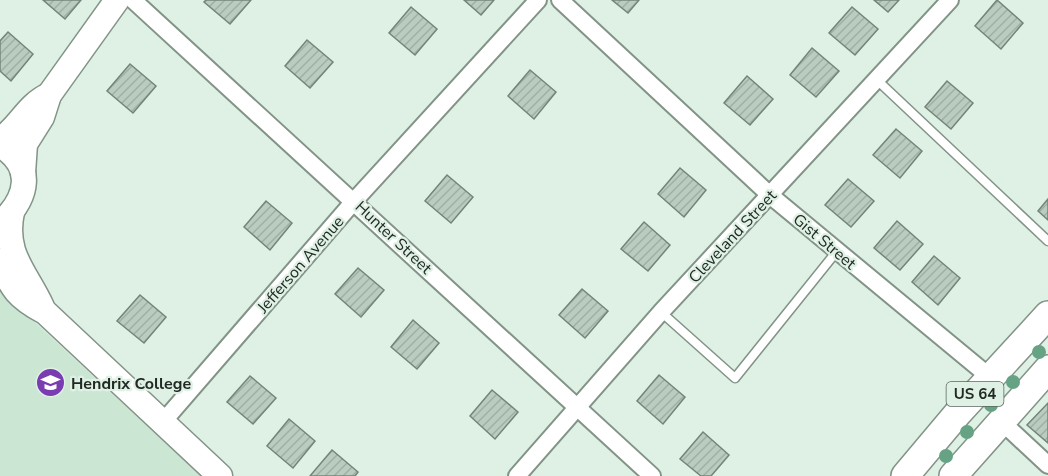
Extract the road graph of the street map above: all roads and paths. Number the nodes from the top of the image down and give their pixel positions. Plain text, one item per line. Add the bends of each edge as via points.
1 (117, 0) edge
2 (133, 0) edge
3 (538, 0) edge
4 (560, 0) edge
5 (950, 0) edge
6 (877, 80) junction
7 (50, 95) junction
8 (11, 118) edge
9 (0, 140) edge
10 (0, 145) edge
11 (23, 173) junction
12 (771, 196) junction
13 (355, 200) junction
14 (6, 218) edge
15 (1048, 241) edge
16 (837, 251) junction
17 (0, 261) edge
18 (5, 281) edge
19 (45, 312) junction
20 (661, 312) junction
21 (1048, 315) edge
22 (1048, 369) edge
23 (991, 378) junction
24 (577, 408) junction
25 (1002, 422) junction
26 (162, 423) junction
27 (1048, 465) edge
28 (220, 476) edge
29 (517, 476) edge
30 (652, 476) edge
31 (905, 476) edge
32 (953, 476) edge

1 - 7 street
2 - 13 street, Hunter Street
3 - 13 street, Jefferson Avenue
4 - 12 street, Gist Street
5 - 6 street, Cleveland Street
6 - 12 street, Cleveland Street
6 - 15 lane
7 - 8 street
7 - 11 street via 25,144
8 - 9 street via 16,126
10 - 11 street via 18,160
11 - 14 street via 22,195
12 - 16 street, Gist Street
12 - 20 street, Cleveland Street
13 - 24 street, Hunter Street
13 - 26 street, Jefferson Avenue
14 - 19 street via 13,254
16 - 20 lane via 735,378
16 - 23 street, Gist Street
17 - 18 street
18 - 19 street via 26,302
19 - 26 street
20 - 24 street, Cleveland Street
21 - 23 main road, US 64
22 - 25 main road, US 64
23 - 31 main road, US 64
24 - 29 street, Cleveland Street
24 - 30 street, Hunter Street
25 - 27 street
25 - 32 main road, US 64
26 - 28 street

